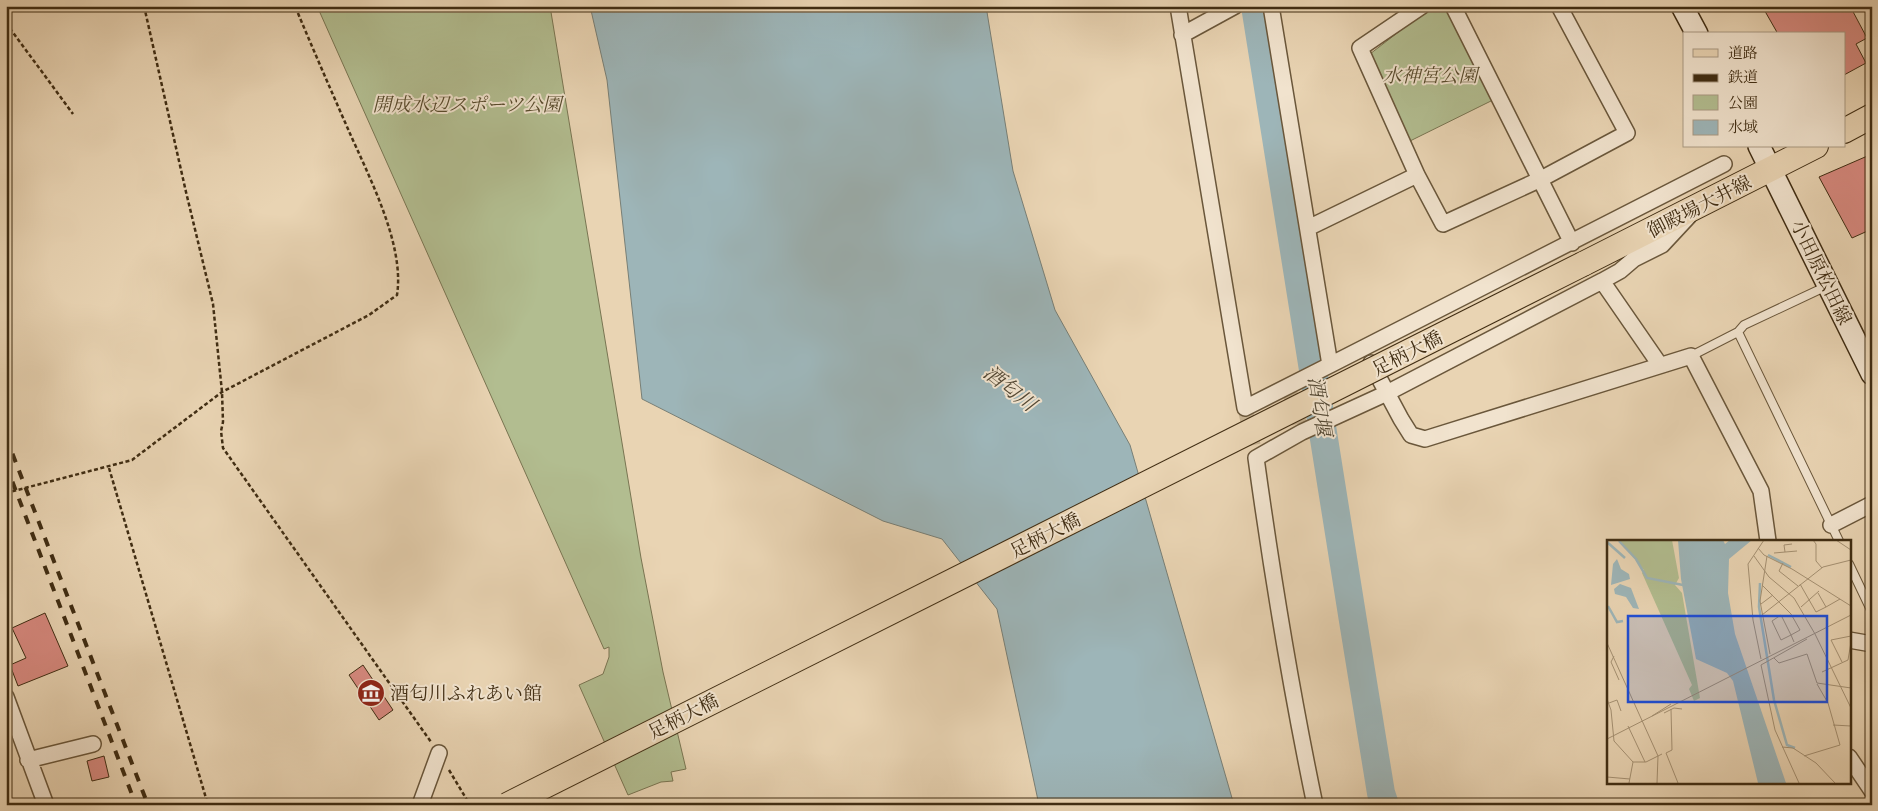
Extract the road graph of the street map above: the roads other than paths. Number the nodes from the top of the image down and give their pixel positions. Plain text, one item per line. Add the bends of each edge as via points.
1 (1178, 6) edge
2 (1236, 6) edge
3 (1272, 6) edge
4 (1422, 6) edge
5 (1453, 6) edge
6 (1559, 6) edge
7 (1682, 6) edge
8 (1697, 32) edge
9 (1182, 35) junction
10 (1872, 116) edge
11 (1846, 130) edge
12 (1760, 148) edge
13 (1812, 148) edge
14 (1724, 164) dead end
15 (1772, 169) junction
16 (1417, 175) junction
17 (1541, 179) junction
18 (1699, 206) junction
19 (1308, 228) junction
20 (1572, 243) junction
21 (1583, 264) joint
22 (1602, 281) junction
23 (1828, 285) junction
24 (1738, 332) junction
25 (1364, 349) junction
26 (1691, 356) junction
27 (1660, 365) junction
28 (1320, 371) junction
29 (1872, 374) edge
30 (1387, 393) junction
31 (1872, 504) edge
32 (1831, 525) junction
33 (1768, 540) edge
34 (1838, 540) edge
35 (1850, 566) edge
36 (1872, 612) edge
37 (1850, 640) edge
38 (1872, 644) edge
39 (6, 697) edge
40 (93, 744) dead end
41 (439, 753) road end
42 (1850, 758) edge
43 (28, 760) junction
44 (1872, 791) edge
45 (46, 805) edge
46 (420, 805) edge
47 (507, 805) edge
48 (1315, 805) edge

1 - 9 street
2 - 9 street
3 - 19 street
4 - 16 street via 1360,48
5 - 17 street
6 - 17 street via 1627,133
7 - 8 main road
9 - 28 street via 1245,408
10 - 11 main road
12 - 15 main road, 小田原松田線
13 - 15 main road, 御殿場大井線
14 - 20 street
15 - 18 main road, 御殿場大井線
15 - 23 main road, 小田原松田線
16 - 17 street via 1443,224
16 - 19 street
17 - 20 street
18 - 21 main road, 御殿場大井線
18 - 22 street via 1662,245
19 - 28 street
20 - 25 street
21 - 47 main road, 足柄大橋, bridge
22 - 27 street
22 - 30 street
23 - 24 lane via 1744,325
23 - 29 main road, 小田原松田線
24 - 26 lane
24 - 32 lane
25 - 28 street
25 - 30 street
26 - 27 street
26 - 33 street via 1761,491
27 - 30 street via 1425,439 1410,435
30 - 48 street via 1256,458 1276,600
31 - 32 street
32 - 34 lane
35 - 36 lane
37 - 38 street
39 - 43 street
40 - 43 street
41 - 46 street
42 - 44 street
43 - 45 street

